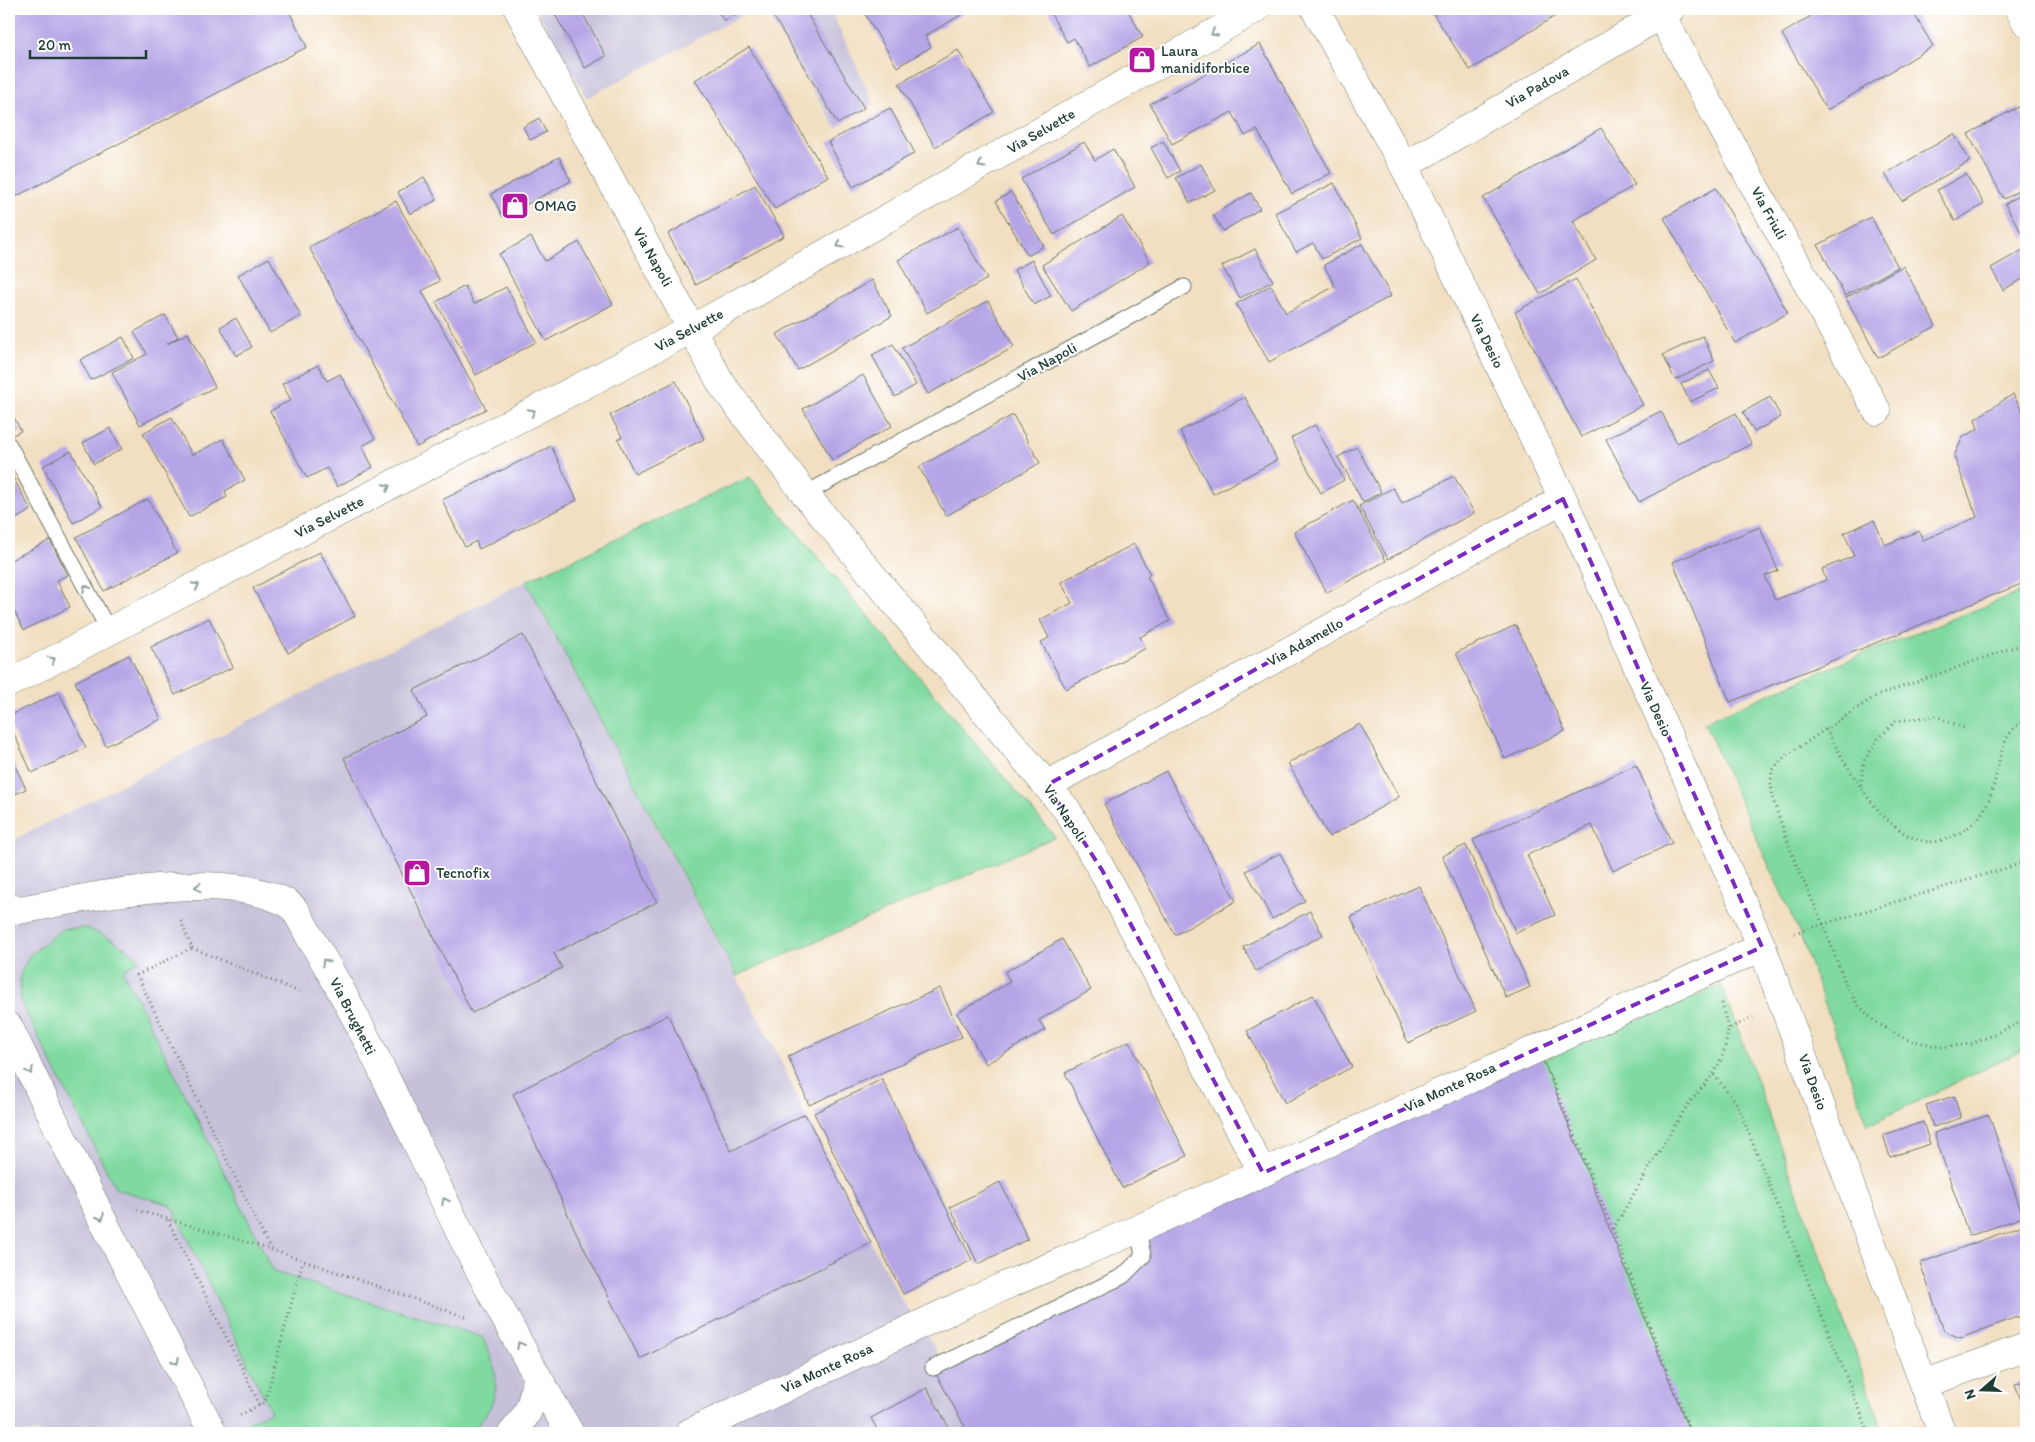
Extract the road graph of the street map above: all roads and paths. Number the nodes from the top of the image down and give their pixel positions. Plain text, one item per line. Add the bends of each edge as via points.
1 (518, 9) edge
2 (1256, 9) edge
3 (1315, 9) edge
4 (2019, 9) edge
5 (1666, 12) edge
6 (2026, 22) edge
7 (1404, 166) junction
8 (1184, 287) dead end
9 (692, 329) junction
10 (1877, 410) dead end
11 (9, 445) edge
12 (805, 494) junction
13 (1563, 499) junction
14 (109, 631) junction
15 (2026, 644) edge
16 (9, 683) edge
17 (2026, 720) edge
18 (1964, 728) dead end
19 (1826, 729) junction
20 (1047, 785) junction
21 (1861, 786) junction
22 (2026, 862) edge
23 (167, 888) junction
24 (12, 913) edge
25 (1823, 924) junction
26 (1788, 935) dead end
27 (1762, 947) junction
28 (192, 948) junction
29 (336, 979) junction
30 (1784, 1004) junction
31 (2026, 1020) edge
32 (9, 1027) edge
33 (1538, 1047) junction
34 (1714, 1075) junction
35 (1263, 1173) junction
36 (101, 1217) junction
37 (168, 1219) junction
38 (1138, 1229) junction
39 (1613, 1230) junction
40 (270, 1250) junction
41 (303, 1260) junction
42 (500, 1307) junction
43 (2026, 1346) edge
44 (933, 1368) dead end
45 (536, 1376) junction
46 (1924, 1384) junction
47 (260, 1405) junction
48 (212, 1431) edge
49 (512, 1433) edge
50 (570, 1433) edge
51 (689, 1433) edge
52 (1691, 1433) edge
53 (1869, 1433) edge
54 (1942, 1433) edge

1 - 9 street, Via Napoli
2 -> 9 street, Via Selvette
3 - 7 street, Via Desio
4 - 6 street
5 - 7 street, Via Padova
5 - 10 street, Via Friuli
7 - 13 street, Via Desio
8 - 12 lane, Via Napoli
9 - 12 street, Via Napoli via 722,385
14 -> 9 street, Via Selvette
14 -> 11 lane
12 - 20 street, Via Napoli
13 - 20 street, Via Adamello
13 - 27 street, Via Desio
16 -> 14 street, Via Selvette
15 - 19 path via 1876,696
17 - 21 path via 2005,742 1991,795 1982,813 1972,827 1946,841 1923,842 1903,834 1876,808
18 - 21 path via 1936,716 1896,721 1878,739 1864,761
19 - 21 path
19 - 25 path via 1784,757 1772,771 1770,783 1795,862
20 - 35 street, Via Napoli via 1067,810 1102,870
22 - 25 path
23 - 24 street, Via Brughetti via 140,888
23 - 28 path
29 -> 23 street, Via Brughetti via 290,904 253,890
25 - 26 path
25 - 31 path via 1846,985 1857,1004 1874,1021 1905,1039 1941,1047 1972,1044
27 - 30 street, Via Desio
27 - 33 street, Via Monte Rosa
28 - 29 path via 305,994
28 - 40 path via 137,975
42 -> 29 street, Via Brughetti
30 - 34 path via 1728,1029 1726,1050
30 - 46 street, Via Desio
32 -> 36 street
33 - 35 street, Via Monte Rosa
33 - 39 path
34 - 39 path via 1683,1112
34 - 53 path via 1737,1104
35 - 38 street, Via Monte Rosa
36 - 37 path via 124,1206
36 -> 48 street
37 - 40 path
37 - 47 path
38 - 44 lane via 1143,1256 1123,1276
38 - 51 street, Via Monte Rosa via 970,1301
39 - 52 path
40 - 41 path
41 - 42 path via 474,1320
41 - 47 path via 265,1402
45 -> 42 street, Via Brughetti
43 - 46 street
45 - 49 street via 534,1400 528,1414
45 - 50 street, Via Brughetti
46 - 54 street, Via Desio
47 - 48 path

